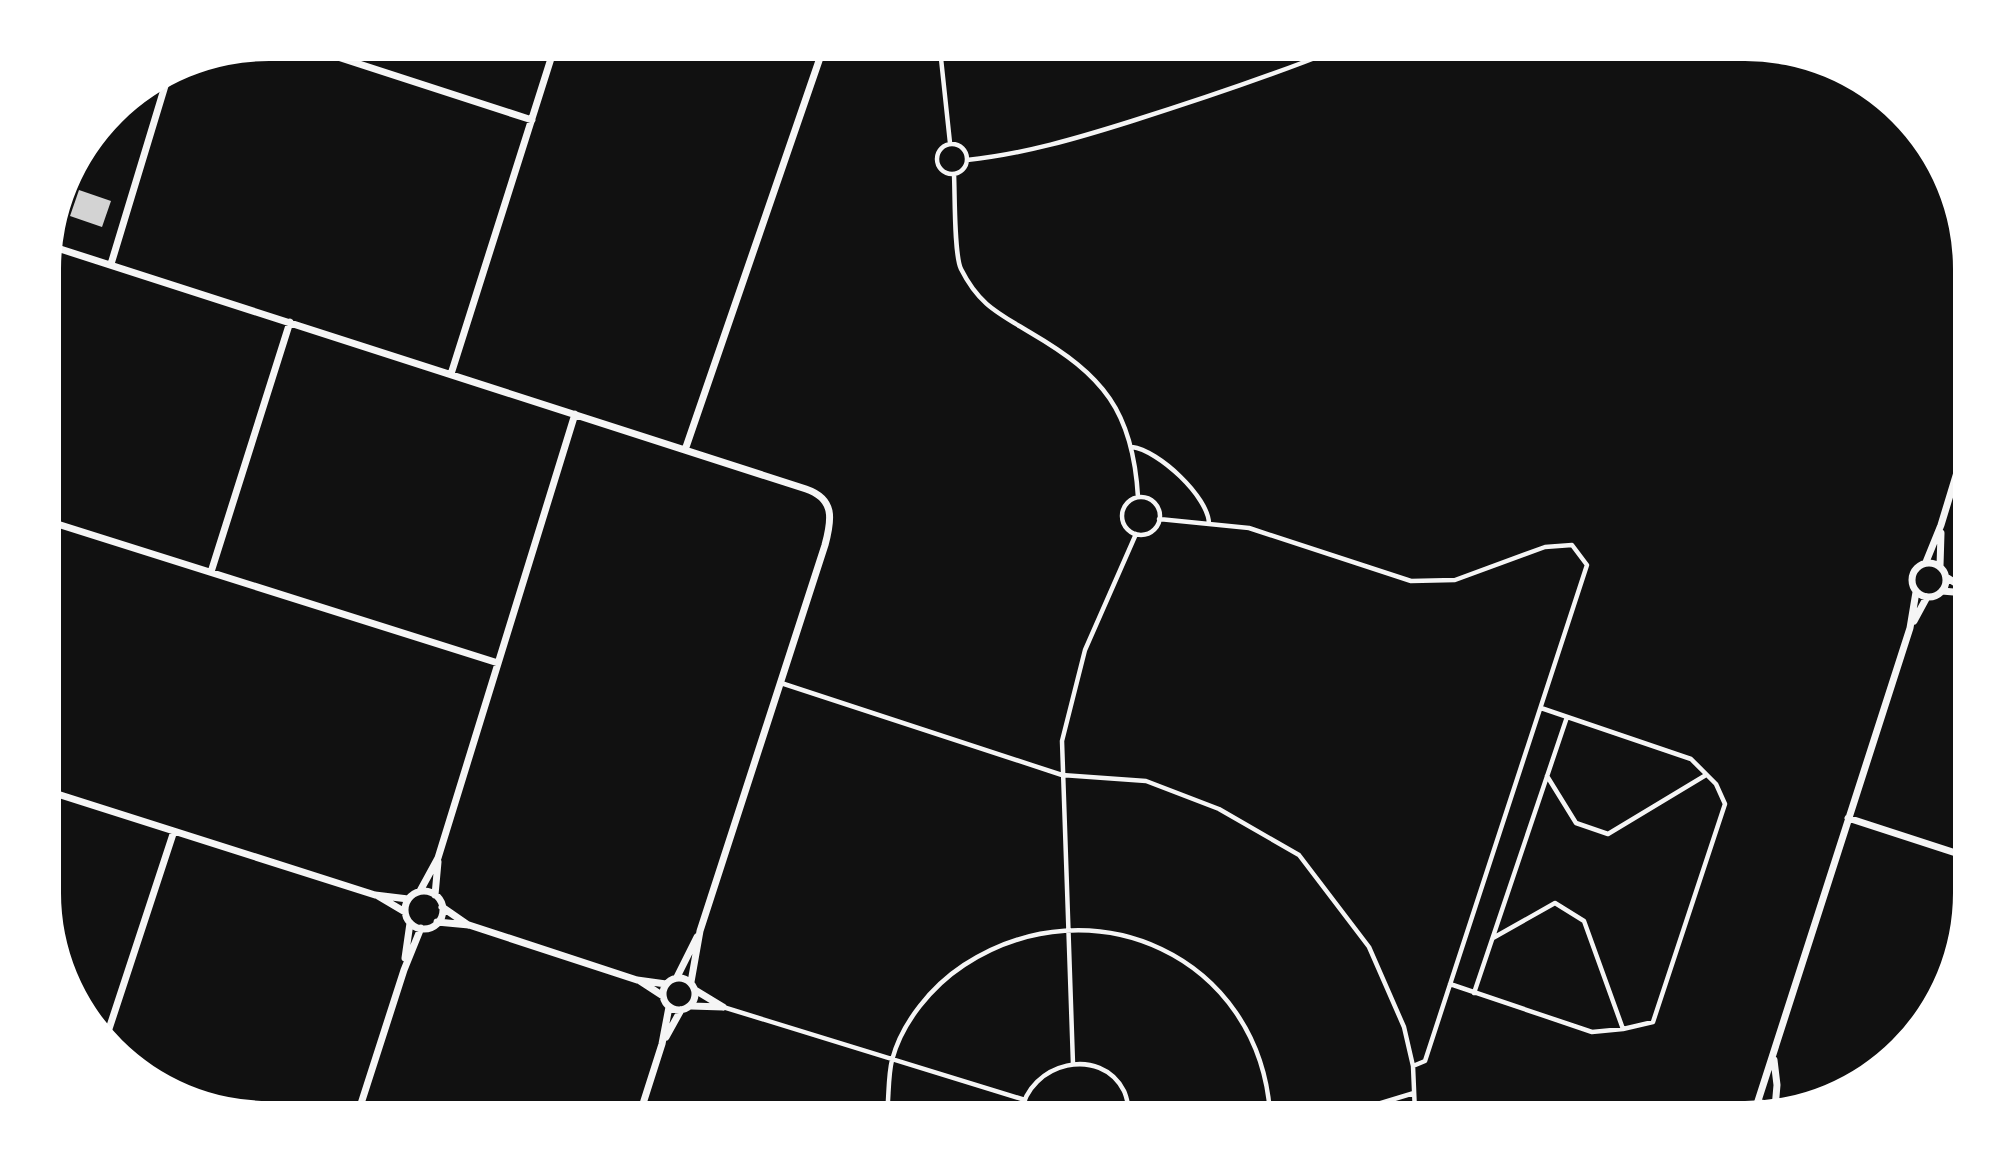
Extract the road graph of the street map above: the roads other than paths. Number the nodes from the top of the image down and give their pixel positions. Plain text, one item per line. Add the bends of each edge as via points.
1 (1307, 61) edge
2 (353, 62) edge
3 (550, 62) edge
4 (819, 62) edge
5 (941, 62) edge
6 (165, 89) edge
7 (532, 120) junction
8 (950, 144) junction
9 (967, 160) junction
10 (954, 174) junction
11 (62, 249) edge
12 (111, 264) junction
13 (290, 322) junction
14 (451, 374) junction
15 (575, 414) junction
16 (1132, 447) junction
17 (685, 450) junction
18 (1952, 489) edge
19 (1138, 497) junction
20 (1159, 519) junction
21 (1209, 524) junction
22 (61, 525) edge
23 (1941, 525) junction
24 (1136, 534) junction
25 (1926, 562) junction
26 (1940, 566) junction
27 (211, 572) junction
28 (1946, 577) junction
29 (1952, 581) edge
30 (1942, 590) junction
31 (1952, 590) edge
32 (1916, 592) junction
33 (1927, 597) junction
34 (1910, 628) junction
35 (498, 663) junction
36 (781, 683) junction
37 (1541, 708) junction
38 (1567, 717) junction
39 (1062, 775) junction
40 (1706, 775) junction
41 (1547, 776) junction
42 (61, 795) edge
43 (1848, 818) junction
44 (174, 831) junction
45 (1952, 852) edge
46 (438, 858) junction
47 (421, 891) junction
48 (375, 895) junction
49 (435, 895) junction
50 (408, 899) junction
51 (442, 907) junction
52 (405, 912) junction
53 (438, 922) junction
54 (410, 923) junction
55 (469, 925) junction
56 (421, 928) junction
57 (1068, 928) junction
58 (700, 931) junction
59 (1492, 939) junction
60 (404, 970) junction
61 (677, 977) junction
62 (637, 979) junction
63 (691, 982) junction
64 (666, 984) junction
65 (1450, 985) junction
66 (695, 990) junction
67 (1474, 992) junction
68 (663, 996) junction
69 (691, 1006) junction
70 (669, 1007) junction
71 (723, 1007) junction
72 (681, 1010) junction
73 (110, 1026) edge
74 (1623, 1029) junction
75 (662, 1044) junction
76 (1773, 1056) junction
77 (892, 1060) junction
78 (1073, 1064) junction
79 (1413, 1066) junction
80 (1414, 1093) junction
81 (1776, 1098) edge
82 (1025, 1100) joint
83 (1127, 1100) edge
84 (1268, 1100) edge
85 (1390, 1100) edge
86 (1414, 1100) edge
87 (1758, 1100) edge
88 (362, 1101) edge
89 (644, 1101) edge
90 (888, 1101) edge

1 - 9 lane via 1245,86 1103,130 1008,156
2 - 7 street
3 - 7 street
4 - 17 street
5 - 8 lane
6 - 12 street
7 - 14 street
8 - 9 lane via 963,148
8 - 10 lane via 940,149 937,160 942,170
9 - 10 lane
10 - 16 lane via 960,267 985,306 1072,357 1107,394
11 - 12 street
12 - 13 street
13 - 14 street
13 - 27 street
14 - 15 street
15 - 17 street
15 - 35 street
16 - 19 lane
16 - 21 lane via 1163,460 1208,511
17 - 36 street via 818,493 829,506 831,521
18 - 23 street
19 - 20 lane via 1154,503
19 - 24 lane via 1127,503 1122,515 1126,527
20 - 21 lane
20 - 24 lane via 1149,533
21 - 37 lane via 1249,528 1411,581 1455,580 1545,547 1572,545 1587,565
22 - 27 street
23 - 25 street
23 - 26 street
24 - 39 lane via 1085,650 1062,741
25 - 26 street
25 - 32 street via 1912,574
26 - 28 street
27 - 35 street
28 - 29 street
28 - 30 street
30 - 31 street
30 - 33 street
32 - 33 street
32 - 34 street
33 - 34 street
34 - 43 street
35 - 46 street
36 - 39 lane
36 - 58 street
37 - 38 lane
37 - 65 lane
38 - 40 lane via 1691,759
38 - 41 lane
39 - 57 lane
39 - 79 lane via 1146,781 1220,809 1298,855 1369,947 1404,1027
40 - 41 lane via 1608,834 1576,823
40 - 74 lane via 1725,804 1653,1022
41 - 59 lane
42 - 44 street
43 - 45 street
43 - 76 street
44 - 48 street
44 - 73 street
46 - 47 street
46 - 49 street
47 - 49 street
47 - 50 street
48 - 50 street
48 - 52 street
49 - 51 street
50 - 52 street
51 - 53 street
51 - 55 street
52 - 54 street
53 - 55 street
53 - 56 street
54 - 56 street
54 - 60 street
55 - 62 street
56 - 60 street
57 - 77 lane via 987,950 941,980 909,1023
57 - 78 lane
57 - 84 lane via 1114,932 1194,967 1224,995 1244,1026 1262,1066
58 - 61 street
58 - 63 street
59 - 67 lane
59 - 74 lane via 1555,904 1584,921
60 - 88 street
61 - 63 street
61 - 64 street
62 - 64 street
62 - 68 street
63 - 66 street
64 - 68 street
65 - 67 lane
65 - 79 lane via 1425,1061
66 - 69 street
66 - 71 street
67 - 74 lane via 1592,1032
68 - 70 street
69 - 71 street
69 - 72 street
70 - 72 street
70 - 75 street
71 - 77 lane
72 - 75 street
75 - 89 street
76 - 81 street
76 - 87 street
77 - 82 lane
77 - 90 lane
78 - 82 lane via 1047,1072
78 - 83 lane via 1098,1067 1124,1090
79 - 80 lane
80 - 85 lane
80 - 86 lane

